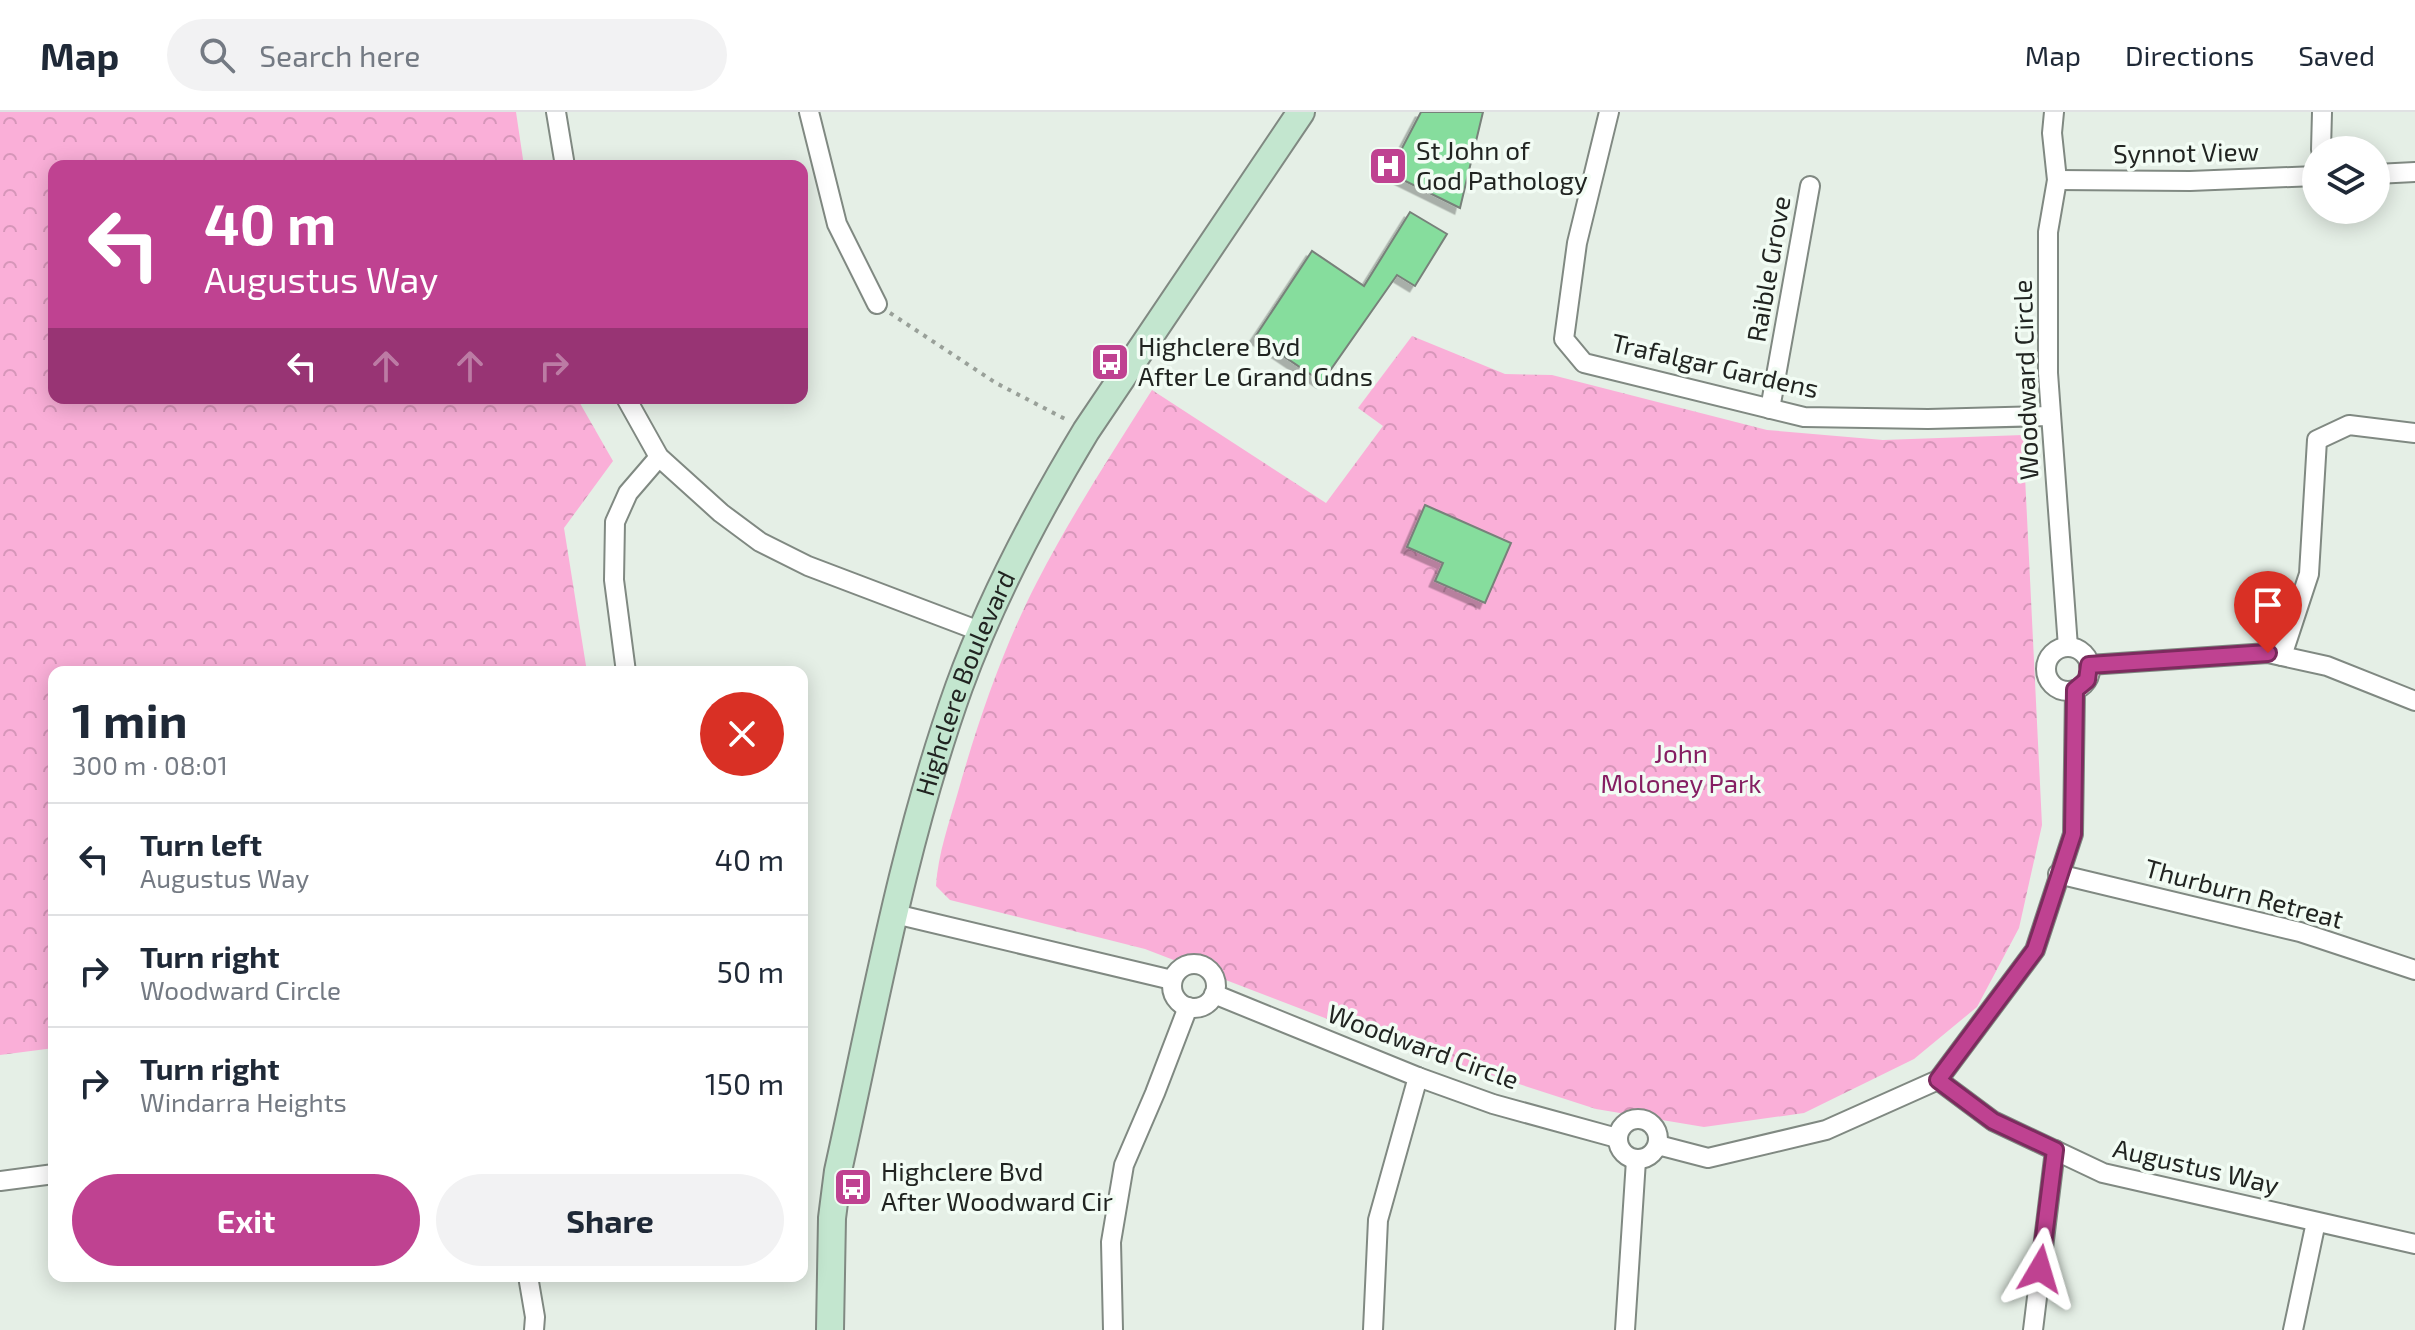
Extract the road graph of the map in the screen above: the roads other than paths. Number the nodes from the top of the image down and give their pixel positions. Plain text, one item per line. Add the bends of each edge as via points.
1 (556, 112) edge
2 (809, 112) edge
3 (1301, 112) edge
4 (1609, 112) edge
5 (2054, 112) edge
6 (2322, 112) edge
7 (2321, 136) edge
8 (564, 160) edge
9 (2415, 172) edge
10 (2390, 173) edge
11 (2302, 177) edge
12 (2057, 180) junction
13 (1810, 186) dead end
14 (877, 304) road end
15 (629, 404) edge
16 (1770, 409) junction
17 (2049, 416) junction
18 (2415, 433) edge
19 (659, 457) junction
20 (982, 632) junction
21 (2068, 647) junction
22 (2282, 656) junction
23 (2089, 665) junction
24 (625, 666) edge
25 (2075, 690) junction
26 (2415, 701) edge
27 (2058, 874) junction
28 (895, 914) junction
29 (2415, 970) edge
30 (1172, 980) junction
31 (1214, 994) junction
32 (1188, 1007) junction
33 (1418, 1077) junction
34 (1938, 1080) junction
35 (1617, 1138) junction
36 (1658, 1145) junction
37 (2055, 1150) junction
38 (1636, 1160) junction
39 (48, 1175) edge
40 (0, 1181) edge
41 (2316, 1222) junction
42 (2415, 1244) edge
43 (529, 1282) edge
44 (534, 1330) edge
45 (830, 1330) edge
46 (1113, 1330) edge
47 (1373, 1330) edge
48 (1625, 1330) edge
49 (2033, 1330) edge
50 (2293, 1330) edge

1 - 8 street
2 - 14 street via 837,224
3 - 20 street, Highclere Boulevard via 1086,431 1035,517
4 - 16 street, Trafalgar Gardens via 1577,243 1564,339 1584,363
5 - 12 street, Woodward Circle
6 - 7 street
9 - 10 street
11 - 12 street, Synnot View
12 - 17 street, Woodward Circle via 2048,232
13 - 16 street, Raible Grove
15 - 19 street
16 - 17 street, Trafalgar Gardens via 1804,417
17 - 21 street, Woodward Circle
18 - 22 street via 2349,425 2317,440 2309,574
19 - 20 street via 760,542 808,566
19 - 24 street via 628,493 615,522 614,580
20 - 28 street, Highclere Boulevard via 940,743
21 - 23 street via 2082,653
21 - 25 street via 2048,658 2046,673 2054,686
22 - 23 street
22 - 26 street via 2327,666
23 - 25 street via 2087,680
25 - 27 street via 2073,834
27 - 29 street, Thurburn Retreat via 2300,932
27 - 34 street via 2035,950
28 - 30 street
28 - 45 street, Highclere Boulevard via 838,1171
30 - 31 street via 1184,966 1203,966 1214,978
30 - 32 street via 1175,997
31 - 32 street via 1203,1006
31 - 33 street, Woodward Circle
32 - 46 street via 1124,1165 1111,1242
33 - 35 street, Woodward Circle
33 - 47 street via 1378,1220
34 - 36 street via 1826,1130 1708,1158
34 - 37 street, Augustus Way via 1993,1121
35 - 36 street via 1626,1122 1643,1119 1656,1129
35 - 38 street via 1622,1153
36 - 38 street via 1650,1156
37 - 41 street, Augustus Way via 2103,1173
37 - 49 street
38 - 48 street
39 - 40 street
41 - 42 street, Augustus Way
41 - 50 street
43 - 44 street

